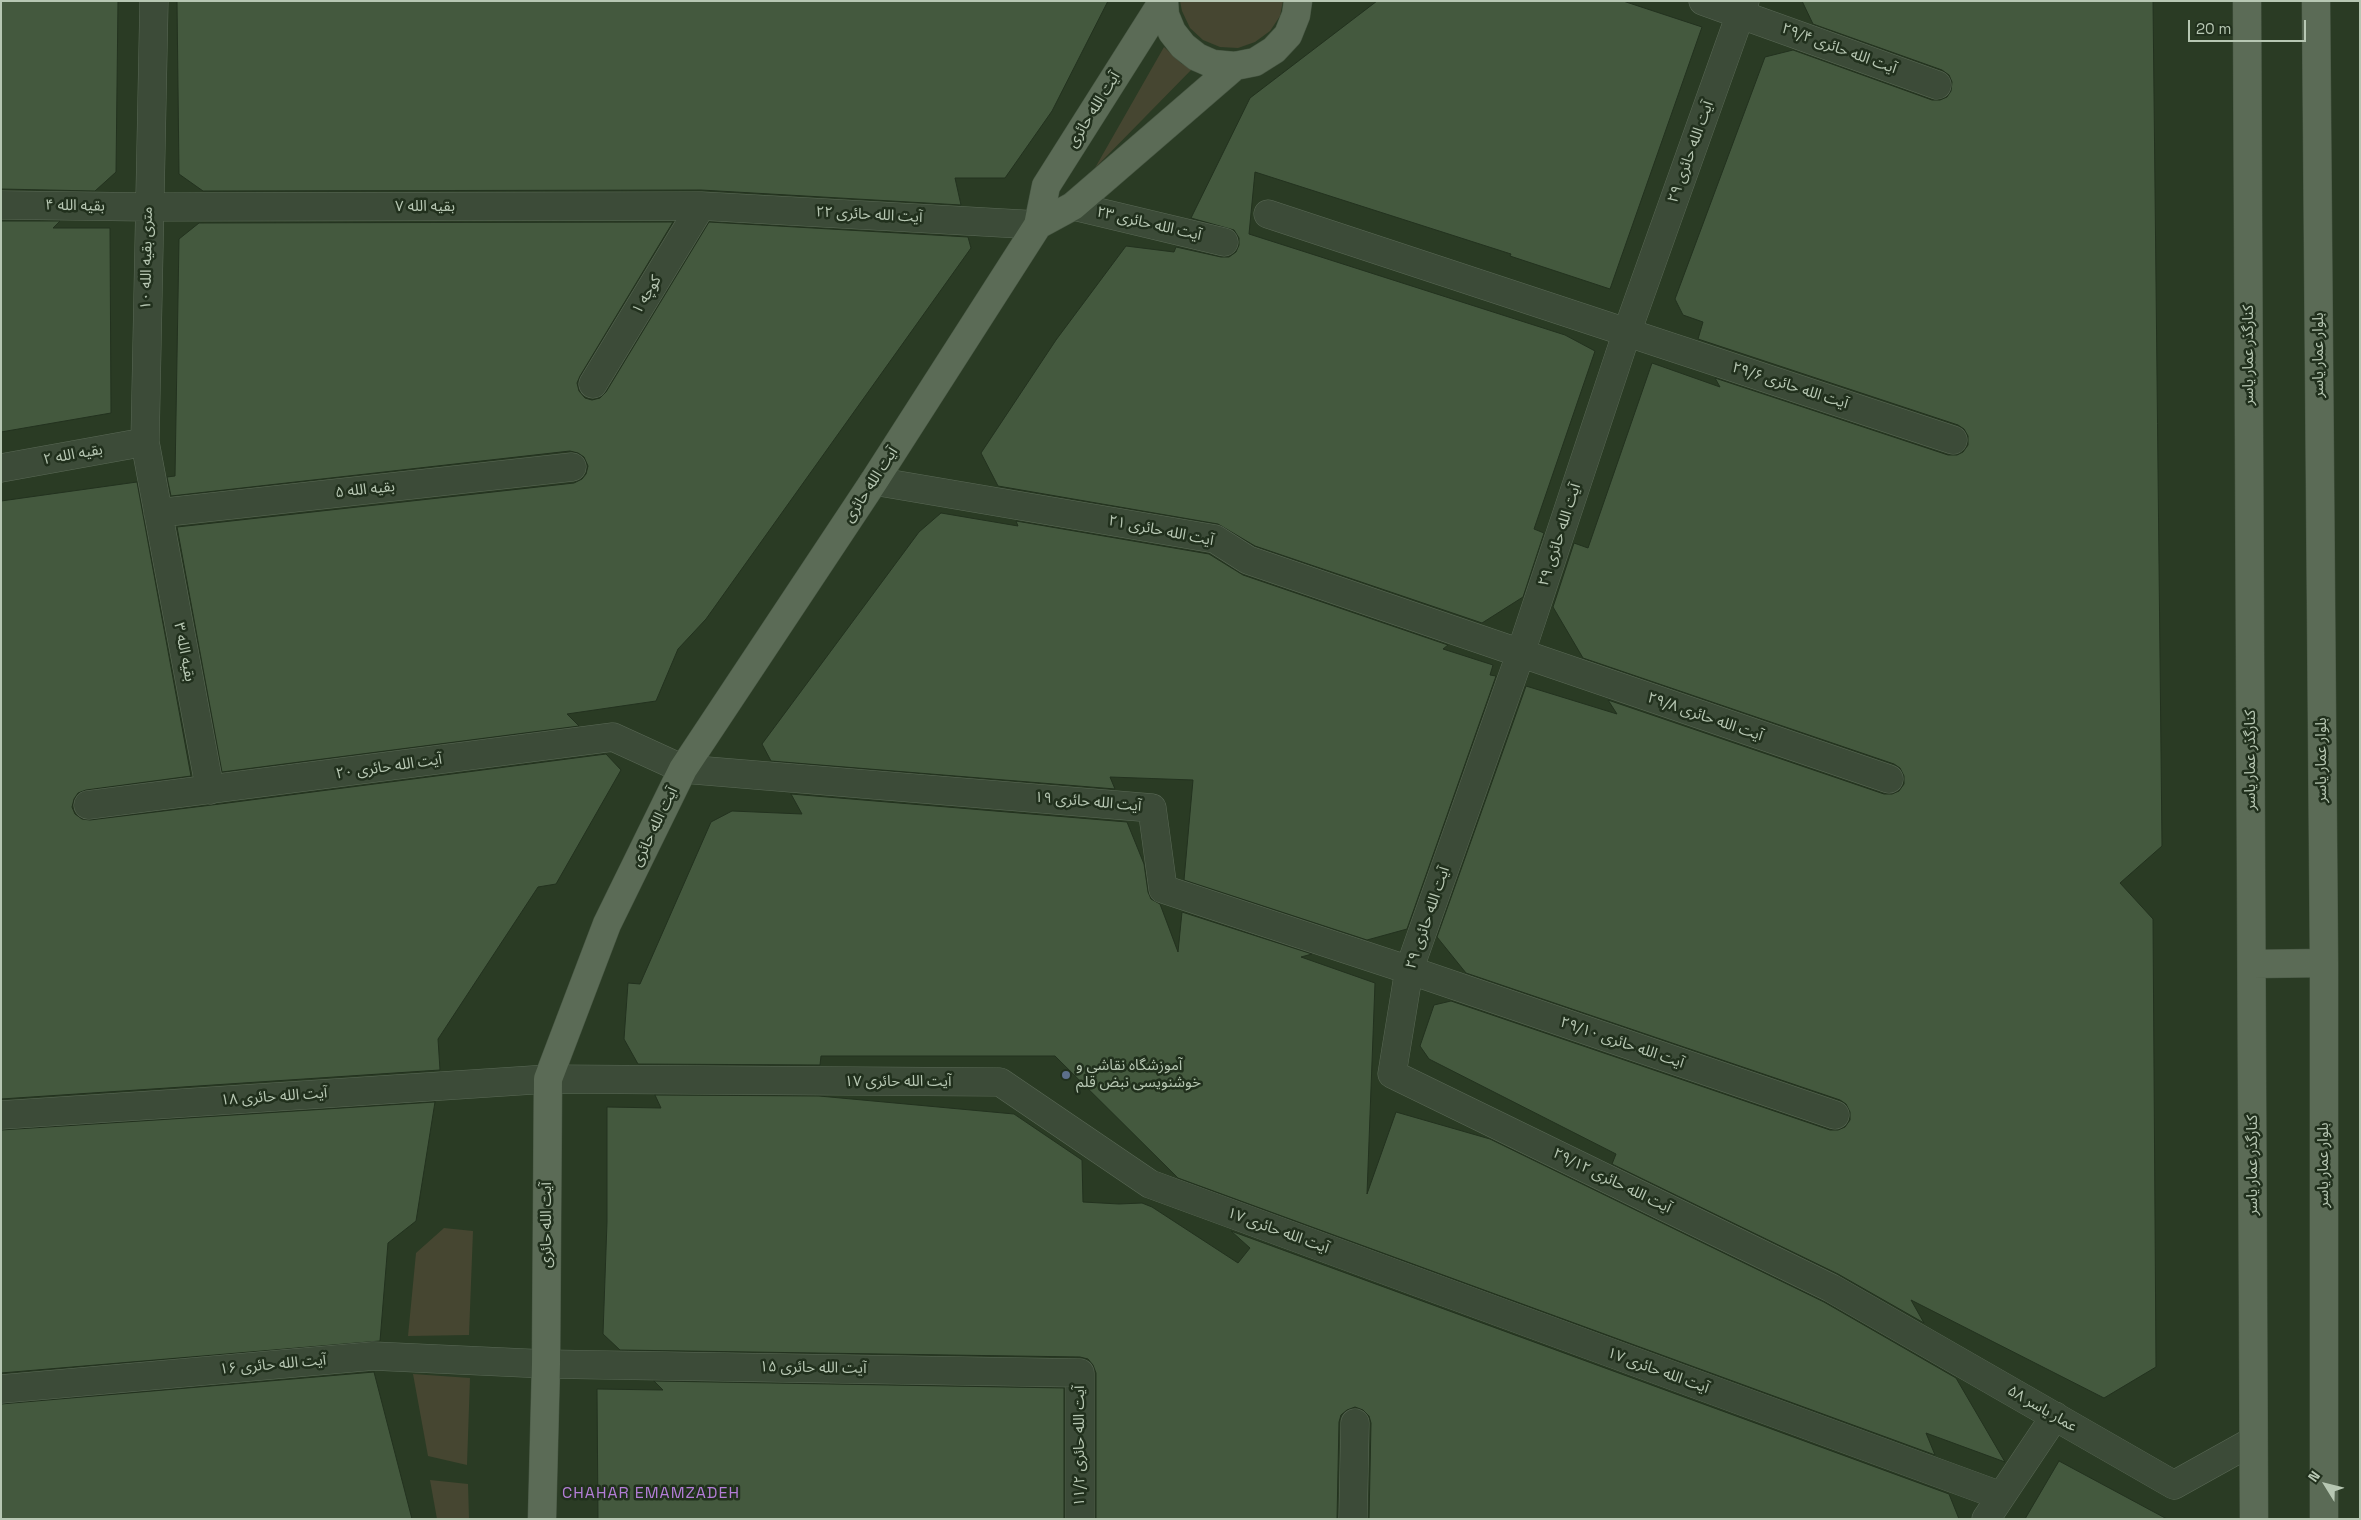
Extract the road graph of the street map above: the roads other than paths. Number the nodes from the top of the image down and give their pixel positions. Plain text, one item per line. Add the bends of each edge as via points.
1 (154, 1) edge
2 (1164, 1) edge
3 (1703, 1) edge
4 (2247, 1) edge
5 (2316, 1) edge
6 (1304, 6) edge
7 (1743, 7) edge
8 (1235, 66) junction
9 (1937, 85) dead end
10 (1, 205) edge
11 (701, 206) junction
12 (1073, 206) junction
13 (148, 208) junction
14 (1268, 214) dead end
15 (1038, 225) junction
16 (1224, 242) dead end
17 (1627, 332) junction
18 (593, 384) dead end
19 (1953, 440) dead end
20 (145, 442) junction
21 (572, 467) dead end
22 (1, 468) edge
23 (874, 481) junction
24 (158, 513) junction
25 (1520, 655) junction
26 (683, 769) junction
27 (1889, 779) dead end
28 (210, 790) junction
29 (88, 805) dead end
30 (2324, 963) junction
31 (2252, 964) junction
32 (1409, 970) junction
33 (1392, 1074) joint
34 (548, 1079) junction
35 (1, 1115) edge
36 (1835, 1115) dead end
37 (1831, 1288) joint
38 (546, 1364) junction
39 (1080, 1373) joint
40 (1, 1389) edge
41 (2055, 1416) junction
42 (1355, 1423) dead end
43 (2252, 1441) junction
44 (2001, 1496) junction
45 (542, 1519) edge
46 (1080, 1519) edge
47 (1353, 1519) edge
48 (1986, 1519) edge
49 (2254, 1519) edge
50 (2324, 1519) edge

1 - 13 street, ۱۰ متری بقیه الله
2 - 8 main road via 1165,15 1172,32 1183,46 1214,64
2 - 15 main road, آیت الله حائری via 1046,186
3 - 7 street, آیت الله حائری ۲۹/۴
4 - 31 main road, کنارگذر عمار یاسر
5 - 30 main road, بلوار عمار یاسر
6 - 8 main road via 1288,35 1274,50 1255,62
7 - 9 street, آیت الله حائری ۲۹/۴
7 - 17 street, آیت الله حائری ۲۹
8 - 12 main road, آیت الله حائری
10 - 13 street, بقیه الله ۴
11 - 13 street, بقیه الله ۷
11 - 15 street, آیت الله حائری ۲۲
11 - 18 street, کوچه ۱
12 - 15 main road, آیت الله حائری
12 - 16 street, آیت الله حائری ۲۳
13 - 20 street, ۱۰ متری بقیه الله
14 - 17 street, آیت الله حائری ۲۹/۶
15 - 23 main road, آیت الله حائری
17 - 19 street, آیت الله حائری ۲۹/۶
17 - 25 street, آیت الله حائری ۲۹
20 - 22 street, بقیه الله ۲
20 - 24 street, ۱۰ متری بقیه الله
21 - 24 street, بقیه الله ۵
23 - 25 street, آیت الله حائری ۲۱ via 1215,539 1248,560
23 - 26 main road, آیت الله حائری
24 - 28 street, بقیه الله ۳
25 - 27 street, آیت الله حائری ۲۹/۸
25 - 32 street, آیت الله حائری ۲۹
26 - 28 street, آیت الله حائری ۲۰ via 613,737
26 - 32 street, آیت الله حائری ۱۹ via 1152,808 1163,889
26 - 34 main road, آیت الله حائری via 607,924
28 - 29 street, آیت الله حائری ۲۰
30 - 31 main road
30 - 50 main road, بلوار عمار یاسر
31 - 43 main road, کنارگذر عمار یاسر
32 - 33 street, آیت الله حائری ۲۹
32 - 36 street, آیت الله حائری ۲۹/۱۰
33 - 37 street, آیت الله حائری ۲۹/۱۲
34 - 35 street, آیت الله حائری ۱۸
34 - 38 main road, آیت الله حائری
34 - 44 street, آیت الله حائری ۱۷ via 1000,1082 1150,1184
37 - 41 street, عمار یاسر ۵۸
38 - 39 street, آیت الله حائری ۱۵
38 - 40 street, آیت الله حائری ۱۶ via 374,1356
38 - 45 main road, آیت الله حائری
39 - 46 street, آیت الله حائری ۱۱/۲
41 - 43 street, عمار یاسر ۵۸ via 2174,1485
41 - 44 street
42 - 47 street
43 - 49 main road, کنارگذر عمار یاسر
44 - 48 street

